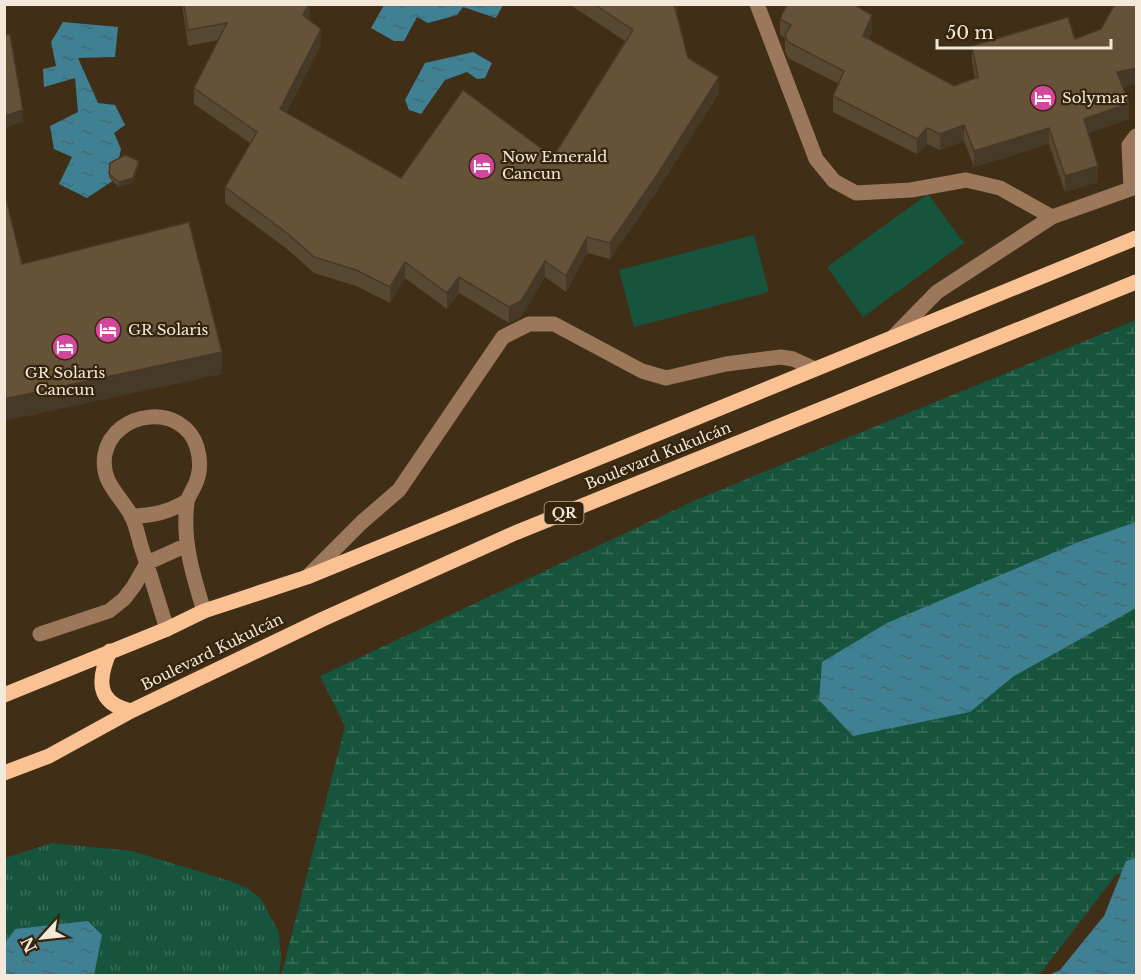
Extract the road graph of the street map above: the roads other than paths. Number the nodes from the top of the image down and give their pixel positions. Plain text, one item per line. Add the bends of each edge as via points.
1 (757, 4) edge
2 (1137, 135) edge
3 (1134, 188) edge
4 (1052, 217) junction
5 (1137, 238) edge
6 (1137, 282) edge
7 (892, 337) junction
8 (815, 369) junction
9 (187, 501) junction
10 (131, 516) junction
11 (187, 545) junction
12 (147, 563) junction
13 (307, 577) junction
14 (204, 611) junction
15 (167, 629) junction
16 (40, 634) dead end
17 (110, 651) junction
18 (4, 695) edge
19 (131, 711) junction
20 (4, 773) edge

1 - 4 lane via 816,159 834,181 856,193 911,190 966,180 1000,188
2 - 3 lane via 1129,145
3 - 4 lane
4 - 7 lane via 937,292
5 - 7 main road, Boulevard Kukulcán / QR
6 - 19 main road, Boulevard Kukulcán / QR via 515,533
7 - 8 main road, Boulevard Kukulcán / QR
8 - 13 main road, Boulevard Kukulcán / QR
8 - 13 lane via 781,357 666,378 642,371 554,324 529,324 503,337 399,490
9 - 10 lane via 160,514
9 - 10 lane via 201,466 197,445 176,422 163,417 137,418 113,436 105,455 107,479
9 - 11 lane
10 - 12 lane
11 - 12 lane
11 - 14 lane
12 - 15 lane
12 - 16 lane via 124,599 109,611
13 - 14 main road, Boulevard Kukulcán / QR
14 - 15 main road, Boulevard Kukulcán / QR
15 - 17 main road, Boulevard Kukulcán / QR
17 - 18 main road, Boulevard Kukulcán / QR
17 - 19 main road via 101,670 104,692 113,704
19 - 20 main road, Boulevard Kukulcán / QR via 49,756

